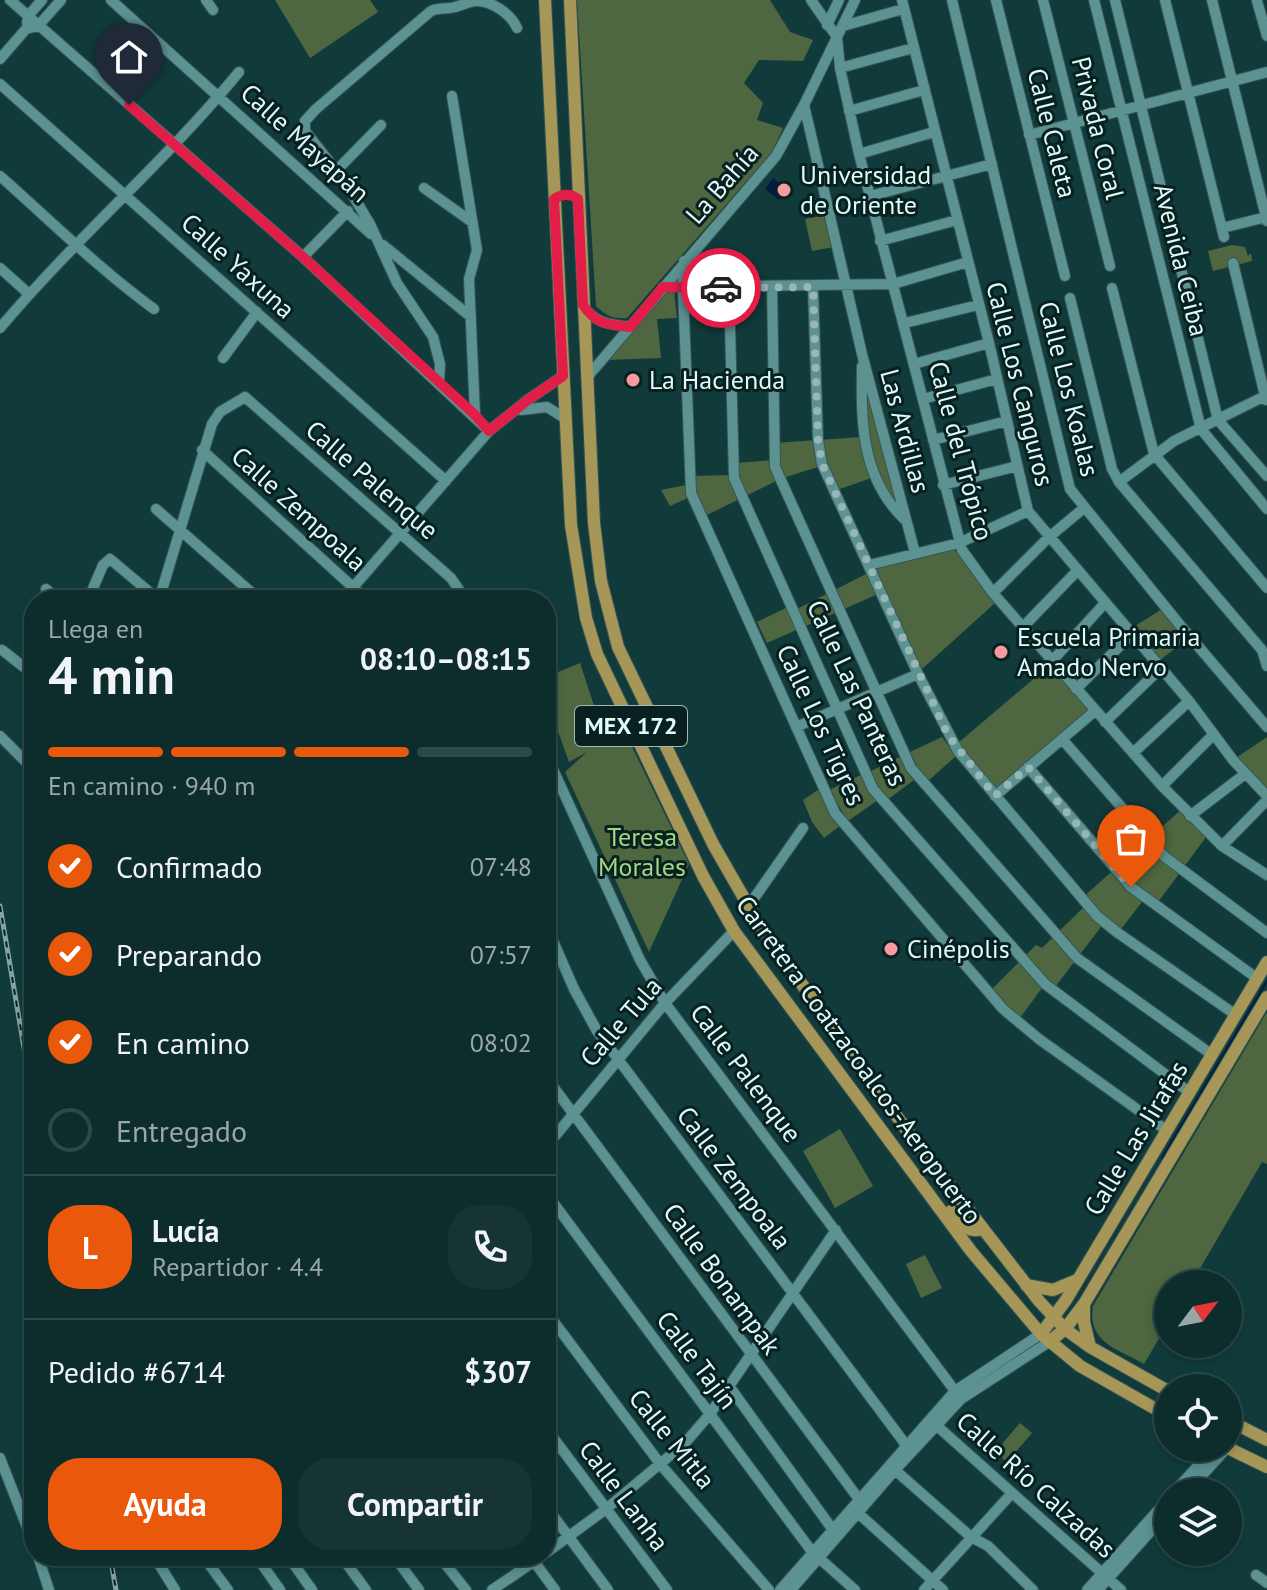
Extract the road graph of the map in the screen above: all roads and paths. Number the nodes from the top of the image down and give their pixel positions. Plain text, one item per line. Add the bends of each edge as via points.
1 (10, 0) edge
2 (42, 0) edge
3 (61, 0) edge
4 (111, 0) edge
5 (545, 0) edge
6 (570, 0) edge
7 (811, 0) edge
8 (839, 0) edge
9 (855, 0) edge
10 (952, 0) edge
11 (996, 0) edge
12 (1043, 0) edge
13 (1094, 0) edge
14 (1115, 0) edge
15 (1165, 0) edge
16 (1212, 0) edge
17 (1256, 0) edge
18 (902, 5) edge
19 (1267, 6) edge
20 (28, 16) junction
21 (827, 25) junction
22 (38, 26) junction
23 (843, 26) junction
24 (517, 28) dead end
25 (26, 29) junction
26 (1267, 36) edge
27 (837, 37) junction
28 (913, 48) junction
29 (0, 59) edge
30 (840, 68) junction
31 (239, 72) dead end
32 (1267, 72) edge
33 (1233, 81) junction
34 (0, 84) edge
35 (924, 90) junction
36 (1187, 92) junction
37 (219, 96) junction
38 (452, 96) dead end
39 (804, 105) junction
40 (1139, 105) junction
41 (1121, 110) junction
42 (849, 111) junction
43 (1075, 123) junction
44 (381, 125) dead end
45 (934, 132) junction
46 (1029, 135) junction
47 (175, 145) junction
48 (859, 154) junction
49 (992, 164) junction
50 (336, 171) junction
51 (946, 175) junction
52 (0, 176) edge
53 (424, 188) dead end
54 (125, 194) junction
55 (870, 196) junction
56 (554, 199) junction
57 (578, 199) junction
58 (348, 211) junction
59 (1267, 219) edge
60 (957, 220) junction
61 (472, 222) junction
62 (880, 241) junction
63 (380, 243) junction
64 (78, 244) junction
65 (303, 257) junction
66 (684, 261) junction
67 (968, 262) junction
68 (1233, 263) dead end
69 (1110, 266) dead end
70 (0, 268) edge
71 (1065, 276) dead end
72 (893, 284) junction
73 (772, 286) junction
74 (846, 286) junction
75 (663, 287) junction
76 (813, 287) junction
77 (729, 288) junction
78 (1112, 288) dead end
79 (683, 289) junction
80 (29, 294) junction
81 (1070, 298) dead end
82 (583, 305) junction
83 (978, 305) junction
84 (154, 309) dead end
85 (257, 312) junction
86 (471, 317) junction
87 (905, 323) junction
88 (630, 327) junction
89 (0, 328) edge
90 (989, 343) junction
91 (862, 354) junction
92 (223, 358) dead end
93 (914, 364) junction
94 (589, 375) junction
95 (563, 376) junction
96 (997, 379) junction
97 (439, 382) junction
98 (1266, 398) edge
99 (923, 399) junction
100 (512, 413) junction
101 (475, 415) junction
102 (566, 419) junction
103 (1218, 420) junction
104 (1007, 421) junction
105 (1201, 429) junction
106 (489, 431) junction
107 (933, 440) junction
108 (202, 450) junction
109 (1154, 454) junction
110 (1017, 466) junction
111 (1267, 476) edge
112 (446, 481) junction
113 (1119, 482) junction
114 (943, 485) junction
115 (1084, 508) junction
116 (156, 509) dead end
117 (1267, 509) edge
118 (1028, 511) junction
119 (906, 520) junction
120 (594, 523) junction
121 (571, 525) junction
122 (179, 528) junction
123 (400, 535) junction
124 (1048, 538) junction
125 (959, 543) junction
126 (915, 553) junction
127 (869, 565) junction
128 (1078, 570) junction
129 (353, 588) junction
130 (1267, 588) edge
131 (92, 590) edge
132 (147, 590) edge
133 (162, 590) edge
134 (249, 590) edge
135 (355, 590) edge
136 (459, 590) edge
137 (993, 593) junction
138 (1105, 603) junction
139 (1022, 628) junction
140 (1132, 634) junction
141 (2, 650) edge
142 (1052, 661) junction
143 (1266, 662) edge
144 (24, 667) edge
145 (1161, 668) junction
146 (918, 674) junction
147 (1076, 689) junction
148 (877, 693) junction
149 (1189, 701) junction
150 (838, 710) junction
151 (1095, 711) junction
152 (1105, 722) junction
153 (796, 727) junction
154 (1267, 727) edge
155 (1213, 735) junction
156 (0, 736) edge
157 (661, 739) junction
158 (1062, 739) junction
159 (641, 748) junction
160 (1133, 753) junction
161 (24, 760) edge
162 (1028, 767) junction
163 (1245, 774) junction
164 (556, 776) edge
165 (1162, 786) junction
166 (995, 796) junction
167 (1267, 798) edge
168 (1190, 816) junction
169 (803, 828) dead end
170 (1222, 846) junction
171 (1266, 871) edge
172 (748, 907) junction
173 (734, 931) junction
174 (1267, 933) edge
175 (556, 947) edge
176 (1267, 962) edge
177 (1258, 979) junction
178 (1267, 997) edge
179 (665, 1003) junction
180 (1236, 1015) junction
181 (825, 1018) junction
182 (803, 1026) junction
183 (1211, 1054) junction
184 (618, 1059) junction
185 (556, 1091) edge
186 (1189, 1092) junction
187 (572, 1114) junction
188 (1166, 1130) junction
189 (556, 1134) edge
190 (906, 1162) junction
191 (1147, 1163) junction
192 (1162, 1172) junction
193 (556, 1206) edge
194 (982, 1229) junction
195 (836, 1230) junction
196 (1080, 1278) junction
197 (1025, 1284) junction
198 (792, 1291) junction
199 (1084, 1304) junction
200 (1054, 1319) junction
201 (556, 1324) edge
202 (1065, 1329) junction
203 (1045, 1338) junction
204 (1090, 1347) junction
205 (749, 1354) junction
206 (1154, 1383) edge
207 (729, 1386) junction
208 (958, 1395) junction
209 (1154, 1408) edge
210 (710, 1414) junction
211 (936, 1425) junction
212 (1242, 1427) edge
213 (1267, 1440) edge
214 (556, 1442) edge
215 (906, 1445) junction
216 (1242, 1455) edge
217 (0, 1458) edge
218 (1201, 1462) edge
219 (1215, 1462) edge
220 (661, 1465) junction
221 (1267, 1467) edge
222 (895, 1470) junction
223 (1187, 1478) edge
224 (1200, 1478) edge
225 (1012, 1493) junction
226 (860, 1506) junction
227 (606, 1509) junction
228 (1154, 1516) edge
229 (24, 1519) edge
230 (556, 1519) edge
231 (1154, 1526) edge
232 (833, 1530) junction
233 (569, 1537) junction
234 (971, 1537) junction
235 (556, 1545) edge
236 (816, 1556) junction
237 (41, 1566) edge
238 (159, 1566) edge
239 (210, 1566) edge
240 (263, 1566) edge
241 (295, 1566) edge
242 (348, 1566) edge
243 (401, 1566) edge
244 (447, 1566) edge
245 (525, 1566) edge
246 (543, 1566) edge
247 (1105, 1575) junction
248 (1256, 1575) dead end
249 (932, 1580) junction
250 (1267, 1583) edge
251 (170, 1588) edge
252 (49, 1590) edge
253 (228, 1590) edge
254 (280, 1590) edge
255 (312, 1590) edge
256 (366, 1590) edge
257 (419, 1590) edge
258 (466, 1590) edge
259 (492, 1590) edge
260 (555, 1590) edge
261 (608, 1590) edge
262 (667, 1590) edge
263 (769, 1590) edge
264 (780, 1590) edge
265 (791, 1590) edge
266 (855, 1590) edge
267 (924, 1590) edge
268 (943, 1590) edge
269 (1033, 1590) edge
270 (1087, 1590) edge
271 (1098, 1590) edge
272 (1121, 1590) edge

1 - 20 street
2 - 20 street
3 - 22 street
4 - 37 street, Calle Mayapán
5 - 56 main road, Carretera Coatzacoalcos-Aeropuerto / MEX 172
6 - 57 main road, Carretera Coatzacoalcos-Aeropuerto / MEX 172
7 - 21 street
8 - 21 street
9 - 23 street, La Bahía
10 - 49 street, Calle Los Koalas
11 - 46 street, Calle Caleta
12 - 43 street, Privada Coral
13 - 41 street, Avenida Ceiba
14 - 40 street, Avenida Ceiba
15 - 36 street
16 - 33 street
17 - 19 street
17 - 26 street
18 - 23 street
18 - 28 street, Calle Los Canguros
20 - 22 street
20 - 25 street
21 - 27 street
22 - 25 street
22 - 47 street
23 - 27 street, La Bahía
24 - 50 street via 493,5 477,1 431,11 305,121 311,141
25 - 29 street
27 - 30 street, Calle del Trópico
27 - 39 street, La Bahía
28 - 30 street
28 - 35 street, Calle Los Canguros
30 - 42 street, Calle del Trópico
31 - 37 street
32 - 33 street
33 - 36 street
33 - 59 street
34 - 54 street, Calle Yaxuna
35 - 42 street
35 - 45 street, Calle Los Canguros
36 - 40 street
36 - 59 street via 1223,232
37 - 47 street
37 - 58 street, Calle Mayapán
38 - 61 street
39 - 66 street, La Bahía via 776,156
39 - 74 street, Las Ardillas
40 - 41 street
40 - 103 street, Avenida Ceiba
41 - 43 street
41 - 105 street, Avenida Ceiba
42 - 48 street, Calle del Trópico
43 - 46 street
43 - 69 street, Privada Coral
44 - 50 street
45 - 48 street
45 - 51 street, Calle Los Canguros
46 - 71 street, Calle Caleta
47 - 54 street
47 - 65 street
48 - 55 street, Calle del Trópico
49 - 51 street
49 - 115 street, Calle Los Koalas via 1070,489
50 - 63 street
51 - 55 street
51 - 60 street, Calle Los Canguros
52 - 64 street
53 - 61 street
54 - 64 street
54 - 85 street, Calle Yaxuna
55 - 62 street, Calle del Trópico
56 - 57 main road via 567,194
56 - 95 main road, Carretera Coatzacoalcos-Aeropuerto / MEX 172
57 - 82 main road, Carretera Coatzacoalcos-Aeropuerto / MEX 172
58 - 63 street, Calle Mayapán
58 - 65 street
60 - 62 street
60 - 67 street, Calle Los Canguros
61 - 86 street via 477,250 469,279
62 - 72 street, Calle del Trópico
63 - 86 street, Calle Mayapán
63 - 97 street via 397,283 433,337
64 - 80 street
64 - 84 street via 110,277
65 - 97 street
66 - 75 street, La Bahía
66 - 79 street, Calle Los Tigres
67 - 72 street
67 - 83 street, Calle Los Canguros
68 - 98 street
70 - 80 street
72 - 74 street
72 - 87 street, Calle del Trópico
73 - 76 street
73 - 77 street
73 - 148 street via 774,463
74 - 76 street
74 - 91 street, Las Ardillas
75 - 79 street
75 - 88 street, La Bahía
76 - 127 street via 820,454
77 - 79 street
77 - 150 street, Calle Las Panteras via 734,478
78 - 109 street
79 - 153 street, Calle Los Tigres via 691,493
80 - 89 street
81 - 113 street
82 - 88 street via 593,319
82 - 94 main road, Carretera Coatzacoalcos-Aeropuerto / MEX 172
83 - 87 street
83 - 90 street, Calle Los Canguros
85 - 92 street
85 - 112 street, Calle Yaxuna
86 - 101 street
87 - 93 street, Calle del Trópico
88 - 94 street, La Bahía
90 - 93 street
90 - 96 street, Calle Los Canguros
91 - 119 street, Las Ardillas
91 - 119 street, Las Ardillas via 861,418 867,457 887,498
93 - 99 street, Calle del Trópico
94 - 120 main road, Carretera Coatzacoalcos-Aeropuerto / MEX 172
95 - 100 street
95 - 102 main road, Carretera Coatzacoalcos-Aeropuerto / MEX 172
96 - 99 street
96 - 104 street, Calle Los Canguros
97 - 101 street
98 - 103 street
99 - 107 street, Calle del Trópico
100 - 102 street via 547,407
100 - 106 street
101 - 106 street
102 - 121 main road, Carretera Coatzacoalcos-Aeropuerto / MEX 172
103 - 105 street
103 - 111 street, Avenida Ceiba
104 - 107 street
104 - 110 street, Calle Los Canguros
105 - 109 street
105 - 117 street, Avenida Ceiba
106 - 112 street
107 - 114 street, Calle del Trópico
108 - 122 street
108 - 123 street, Calle Palenque via 220,412 245,397
108 - 129 street, Calle Zempoala
109 - 113 street
109 - 130 street
110 - 114 street
110 - 118 street, Calle Los Canguros
112 - 123 street
113 - 143 street via 1262,650
114 - 125 street, Calle del Trópico
115 - 124 street
115 - 154 street, Calle Los Koalas
116 - 122 street
118 - 124 street, Calle Los Canguros
118 - 125 street
119 - 126 street, Las Ardillas
120 - 121 main road
120 - 157 main road, Carretera Coatzacoalcos-Aeropuerto / MEX 172 via 611,625
121 - 159 main road, Carretera Coatzacoalcos-Aeropuerto / MEX 172 via 597,654
122 - 133 street
122 - 134 street
123 - 129 street
123 - 136 street, Calle Palenque
124 - 128 street, Calle Los Canguros
124 - 137 street
125 - 126 street
125 - 137 street, Calle del Trópico
126 - 127 street
127 - 146 street
128 - 138 street, Calle Los Canguros
128 - 139 street
129 - 135 street, Calle Zempoala
131 - 132 street via 110,559
137 - 139 street, Calle del Trópico
138 - 140 street, Calle Los Canguros
138 - 142 street
139 - 142 street, Calle del Trópico
140 - 145 street, Calle Los Canguros
140 - 147 street
141 - 144 street
142 - 147 street, Calle del Trópico
145 - 149 street, Calle Los Canguros
145 - 152 street
146 - 148 street
146 - 166 street via 948,735
147 - 151 street, Calle del Trópico
148 - 150 street
148 - 183 street via 911,768 1065,946
149 - 155 street, Calle Los Canguros
149 - 160 street
150 - 153 street
150 - 186 street, Calle Las Panteras via 882,801 1034,974
151 - 152 street, Calle del Trópico
151 - 158 street
152 - 160 street, Calle del Trópico
153 - 188 street, Calle Los Tigres via 842,823 1003,1009
155 - 163 street, Calle Los Canguros
155 - 165 street
156 - 161 street
157 - 159 main road
157 - 172 main road, Carretera Coatzacoalcos-Aeropuerto / MEX 172
158 - 162 street
158 - 174 street via 1165,857
159 - 173 main road, Carretera Coatzacoalcos-Aeropuerto / MEX 172
160 - 165 street, Calle del Trópico
162 - 166 street
162 - 177 street via 1131,887
163 - 167 street, Calle Los Canguros
163 - 168 street
164 - 179 street, Calle Palenque
165 - 168 street, Calle del Trópico
166 - 180 street via 1104,923
167 - 170 street
168 - 170 street, Calle del Trópico
169 - 172 street
170 - 171 street, Calle del Trópico
172 - 181 main road, Carretera Coatzacoalcos-Aeropuerto / MEX 172
173 - 179 street, Calle Tula
173 - 182 main road, Carretera Coatzacoalcos-Aeropuerto / MEX 172
175 - 184 street, Calle Zempoala via 585,1011
176 - 177 main road, Calle Las Jirafas
177 - 180 main road, Calle Las Jirafas
178 - 192 main road, Calle Las Jirafas
179 - 184 street, Calle Tula
179 - 195 street, Calle Palenque
180 - 183 main road, Calle Las Jirafas
181 - 182 main road via 818,1026
181 - 194 main road, Carretera Coatzacoalcos-Aeropuerto / MEX 172
182 - 190 main road, Carretera Coatzacoalcos-Aeropuerto / MEX 172
183 - 186 main road, Calle Las Jirafas
184 - 187 street, Calle Tula
184 - 198 street, Calle Zempoala
185 - 187 street, Calle Bonampak
186 - 188 main road, Calle Las Jirafas
187 - 189 street, Calle Tula
187 - 205 street, Calle Bonampak
188 - 191 main road, Calle Las Jirafas
190 - 194 main road via 964,1226
190 - 203 main road, Carretera Coatzacoalcos-Aeropuerto / MEX 172 via 971,1251
191 - 192 main road
191 - 196 main road, Calle Las Jirafas
192 - 199 main road, Calle Las Jirafas
193 - 210 street, Calle Tajín
194 - 197 main road, Carretera Coatzacoalcos-Aeropuerto / MEX 172
195 - 198 street
195 - 208 street, Calle Palenque
196 - 197 main road via 1053,1290
196 - 200 main road, Calle Las Jirafas
197 - 200 main road, Carretera Coatzacoalcos-Aeropuerto
198 - 205 street
198 - 215 street, Calle Zempoala
199 - 202 main road, Calle Las Jirafas
199 - 204 main road
200 - 202 main road, Carretera Coatzacoalcos-Aeropuerto
200 - 203 main road, Calle Las Jirafas
201 - 220 street, Calle Mitla
202 - 203 main road, Calle Las Jirafas
202 - 204 main road, Carretera Coatzacoalcos-Aeropuerto
203 - 208 street
203 - 209 main road, Carretera Coatzacoalcos-Aeropuerto via 1104,1381
204 - 206 main road, Carretera Coatzacoalcos-Aeropuerto
205 - 207 street
205 - 226 street, Calle Bonampak
207 - 210 street
207 - 232 street
208 - 211 street
208 - 215 street
210 - 220 street
210 - 236 street, Calle Tajín
211 - 222 street
211 - 225 street, Calle Río Calzadas
212 - 213 main road
214 - 227 street, Calle Lanha
215 - 226 street
216 - 221 main road
217 - 229 street
218 - 223 street
219 - 224 street
220 - 227 street
220 - 263 street, Calle Mitla
222 - 226 street
222 - 234 street
225 - 234 street
225 - 247 street, Calle Río Calzadas
226 - 232 street
226 - 236 street
226 - 249 street, Calle Bonampak
227 - 233 street
227 - 262 street, Calle Lanha
228 - 247 street
230 - 233 street
231 - 247 street
232 - 236 street
233 - 235 street
233 - 261 street
234 - 249 street
234 - 269 street via 988,1546
236 - 264 street
236 - 265 street
236 - 266 street, Calle Tajín
237 - 252 street
238 - 251 street
239 - 253 street
240 - 254 street
241 - 255 street
242 - 256 street
243 - 257 street
244 - 258 street
245 - 259 street
246 - 260 street
247 - 270 street
247 - 271 street
247 - 272 street, Calle Río Calzadas
248 - 250 street
249 - 267 street
249 - 268 street, Calle Bonampak

